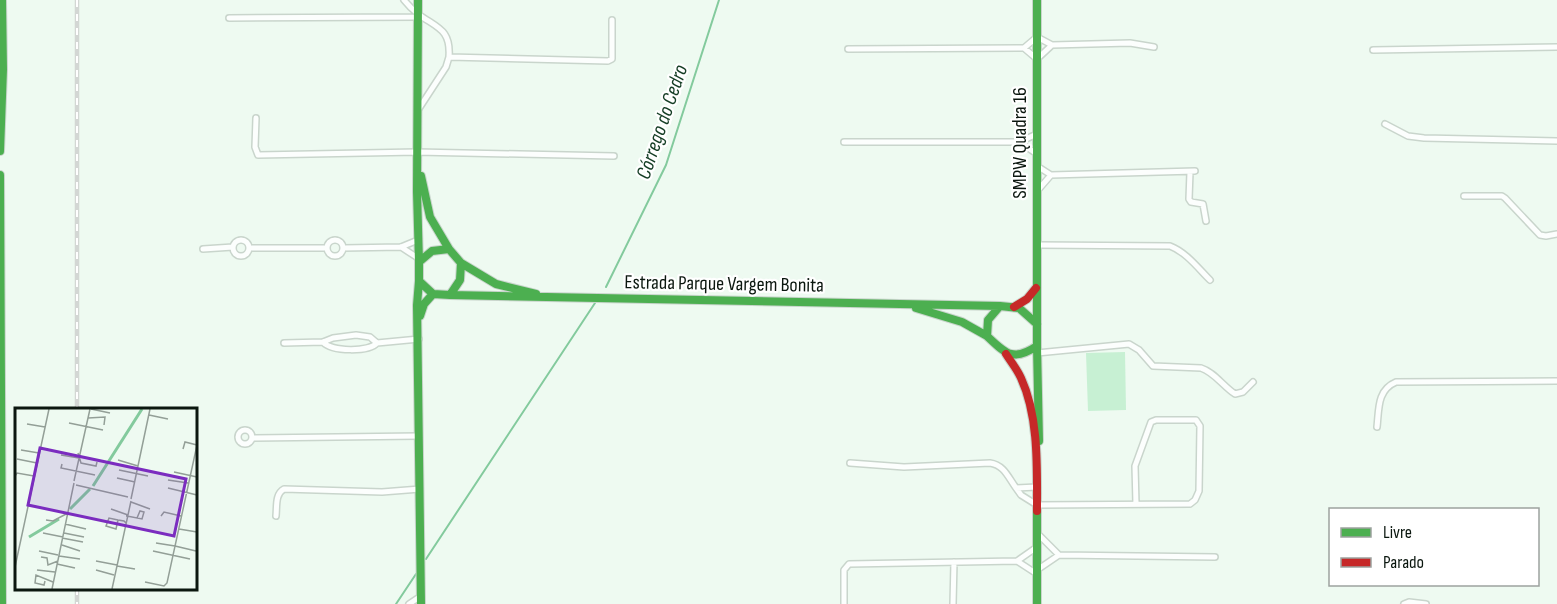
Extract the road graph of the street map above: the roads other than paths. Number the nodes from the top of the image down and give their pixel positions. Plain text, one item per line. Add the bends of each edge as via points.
1 (2, 0) edge
2 (404, 0) edge
3 (417, 0) edge
4 (1037, 0) edge
5 (417, 15) junction
6 (229, 18) dead end
7 (612, 20) dead end
8 (1037, 38) junction
9 (1052, 45) junction
10 (1154, 47) dead end
11 (1557, 47) edge
12 (1024, 48) junction
13 (848, 49) dead end
14 (1373, 50) dead end
15 (1, 54) edge
16 (449, 57) junction
17 (1036, 59) junction
18 (1, 69) edge
19 (418, 110) junction
20 (256, 118) dead end
21 (1385, 124) dead end
22 (1037, 134) junction
23 (1557, 141) edge
24 (844, 142) dead end
25 (1019, 142) junction
26 (0, 148) edge
27 (419, 150) junction
28 (1037, 154) junction
29 (614, 156) dead end
30 (1037, 166) junction
31 (0, 175) edge
32 (1051, 175) junction
33 (1038, 190) junction
34 (1464, 196) dead end
35 (1206, 221) dead end
36 (1557, 234) edge
37 (418, 240) junction
38 (1, 243) edge
39 (1037, 245) junction
40 (234, 247) junction
41 (401, 247) junction
42 (249, 248) junction
43 (327, 248) junction
44 (343, 248) junction
45 (203, 249) dead end
46 (448, 249) junction
47 (1, 255) edge
48 (419, 260) junction
49 (461, 263) junction
50 (419, 280) junction
51 (1210, 280) dead end
52 (1037, 287) junction
53 (433, 294) junction
54 (450, 295) junction
55 (546, 297) junction
56 (1, 300) edge
57 (900, 304) junction
58 (1000, 306) junction
59 (1014, 307) junction
60 (418, 320) junction
61 (1037, 324) junction
62 (987, 336) junction
63 (418, 339) junction
64 (323, 342) junction
65 (284, 343) dead end
66 (377, 343) junction
67 (1037, 349) junction
68 (1006, 354) junction
69 (1557, 381) edge
70 (1253, 382) dead end
71 (1377, 427) dead end
72 (1, 428) edge
73 (419, 436) junction
74 (252, 438) dead end
75 (1, 448) edge
76 (1037, 460) junction
77 (849, 463) dead end
78 (1037, 487) junction
79 (1016, 488) junction
80 (420, 489) junction
81 (1136, 504) junction
82 (1037, 505) junction
83 (276, 516) dead end
84 (1, 523) edge
85 (1037, 533) junction
86 (1, 538) edge
87 (1037, 547) junction
88 (1059, 555) junction
89 (1215, 557) dead end
90 (1017, 561) junction
91 (954, 562) junction
92 (1037, 572) junction
93 (421, 600) edge
94 (2, 604) edge
95 (409, 604) edge
96 (844, 604) edge
97 (953, 604) edge
98 (1037, 604) edge
99 (1404, 604) edge
100 (1426, 604) edge

1 - 15 main road
2 - 5 street
3 - 5 main road
4 - 8 main road, SMPW Quadra 16
5 - 6 street
5 - 16 street via 447,35
5 - 19 main road
7 - 16 street via 613,51 608,61
8 - 9 street
8 - 12 street
8 - 17 main road, SMPW Quadra 16
9 - 10 street
9 - 17 street
11 - 14 street
12 - 13 street
12 - 17 street
15 - 18 main road
16 - 19 street
17 - 22 main road, SMPW Quadra 16
18 - 26 main road
19 - 27 main road
20 - 27 street via 258,154
21 - 23 street via 1408,136 1424,138
22 - 25 street
22 - 28 main road, SMPW Quadra 16
24 - 25 street
25 - 28 street
27 - 29 street
27 - 37 main road
27 - 46 main road via 421,181 430,217
28 - 30 main road, SMPW Quadra 16
30 - 32 street
30 - 33 main road, SMPW Quadra 16
31 - 38 main road
32 - 33 street
32 - 35 street via 1193,172 1189,200 1203,204
33 - 39 main road, SMPW Quadra 16
34 - 36 street via 1502,196 1540,235
37 - 41 street
37 - 48 main road
38 - 47 main road
39 - 51 street via 1170,246
39 - 52 main road, SMPW Quadra 16
40 - 42 street via 243,241
40 - 42 street via 242,256
40 - 45 street
41 - 44 street
41 - 48 street
42 - 43 street
43 - 44 street via 335,256
43 - 44 street via 335,240
46 - 48 main road via 434,250
46 - 49 main road
47 - 56 main road
48 - 50 main road
49 - 54 main road via 460,280
49 - 55 main road, Estrada Parque Vargem Bonita via 484,280
50 - 53 main road
50 - 60 main road
52 - 59 main road
52 - 61 main road, SMPW Quadra 16
53 - 54 main road
53 - 60 main road
54 - 55 main road, Estrada Parque Vargem Bonita
55 - 57 main road, Estrada Parque Vargem Bonita
56 - 72 main road
57 - 58 main road, Estrada Parque Vargem Bonita
57 - 62 main road, Estrada Parque Vargem Bonita via 962,322
58 - 59 main road
58 - 62 main road via 988,320
59 - 61 main road
60 - 63 main road
61 - 67 main road
62 - 68 main road
63 - 66 street
63 - 73 main road
64 - 65 street
64 - 66 street via 356,335 370,337
64 - 66 street via 330,348 345,350 371,348
67 - 68 main road via 1022,355
67 - 70 street via 1129,344 1153,366 1209,370 1235,394
67 - 76 main road
68 - 76 main road via 1027,395
69 - 71 street via 1396,382 1381,395
72 - 75 main road
73 - 74 street
73 - 80 main road
75 - 84 main road
76 - 78 main road
77 - 79 street via 904,467 998,464
78 - 79 street
78 - 82 main road
79 - 82 street
80 - 83 street via 284,489 277,497
80 - 93 main road
81 - 81 street via 1190,504 1197,498 1200,426 1196,420 1151,422 1135,466
81 - 82 street
82 - 85 main road
84 - 86 main road
85 - 87 main road
85 - 88 street
86 - 94 main road
87 - 90 street
87 - 92 main road
88 - 89 street
88 - 92 street
90 - 91 street
90 - 92 street
91 - 96 street via 849,564 844,570
91 - 97 street
92 - 98 main road
93 - 95 street
99 - 100 street

